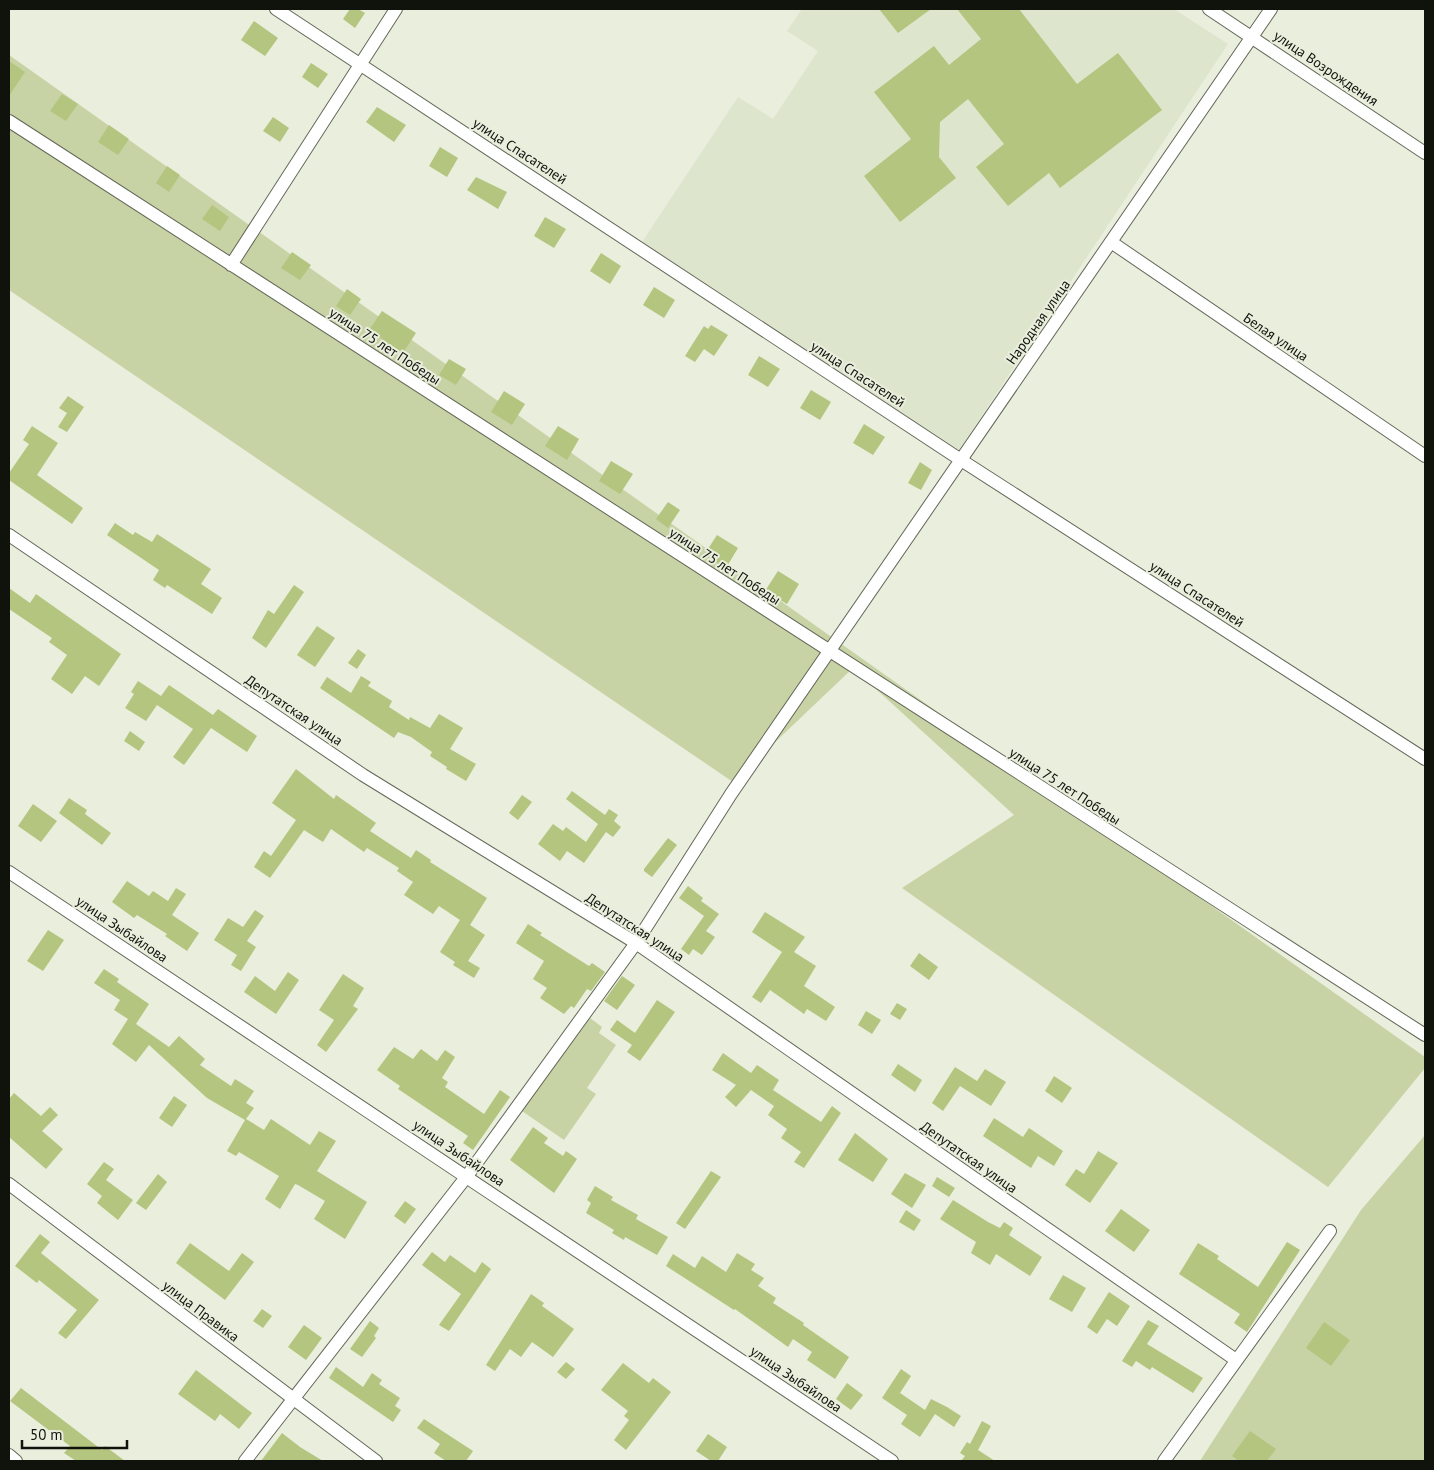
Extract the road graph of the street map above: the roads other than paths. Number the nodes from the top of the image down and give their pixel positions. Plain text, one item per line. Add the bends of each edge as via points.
1 (276, 9) edge
2 (396, 9) edge
3 (1209, 9) edge
4 (1271, 9) edge
5 (1252, 36) junction
6 (361, 64) junction
7 (9, 121) edge
8 (1425, 153) edge
9 (1111, 242) junction
10 (231, 265) junction
11 (1425, 456) edge
12 (961, 460) junction
13 (9, 535) edge
14 (830, 651) junction
15 (1425, 759) edge
16 (9, 872) edge
17 (636, 944) junction
18 (1425, 1035) edge
19 (467, 1176) junction
20 (9, 1184) edge
21 (1330, 1231) dead end
22 (1236, 1360) junction
23 (292, 1400) junction
24 (9, 1455) edge
25 (16, 1461) edge
26 (245, 1461) edge
27 (376, 1461) edge
28 (892, 1461) edge
29 (1164, 1461) edge

1 - 6 street, улица Спасателей
2 - 6 street
3 - 5 street, улица Возрождения
4 - 5 street, Народная улица
5 - 8 street, улица Возрождения
5 - 9 street, Народная улица
6 - 10 street
6 - 12 street, улица Спасателей
7 - 10 street, улица 75 лет Победы
9 - 11 street, Белая улица
9 - 12 street, Народная улица
10 - 14 street, улица 75 лет Победы
12 - 14 street, Народная улица
12 - 15 street, улица Спасателей
13 - 17 street, Депутатская улица via 363,775
14 - 17 street, Народная улица via 731,794
14 - 18 street, улица 75 лет Победы
16 - 19 street, улица Зыбайлова
17 - 19 street, Народная улица
17 - 22 street, Депутатская улица
19 - 23 street, Народная улица
19 - 28 street, улица Зыбайлова
20 - 23 street, улица Правика
21 - 22 street
22 - 29 street
23 - 26 street, Народная улица
23 - 27 street, улица Правика
24 - 25 street

